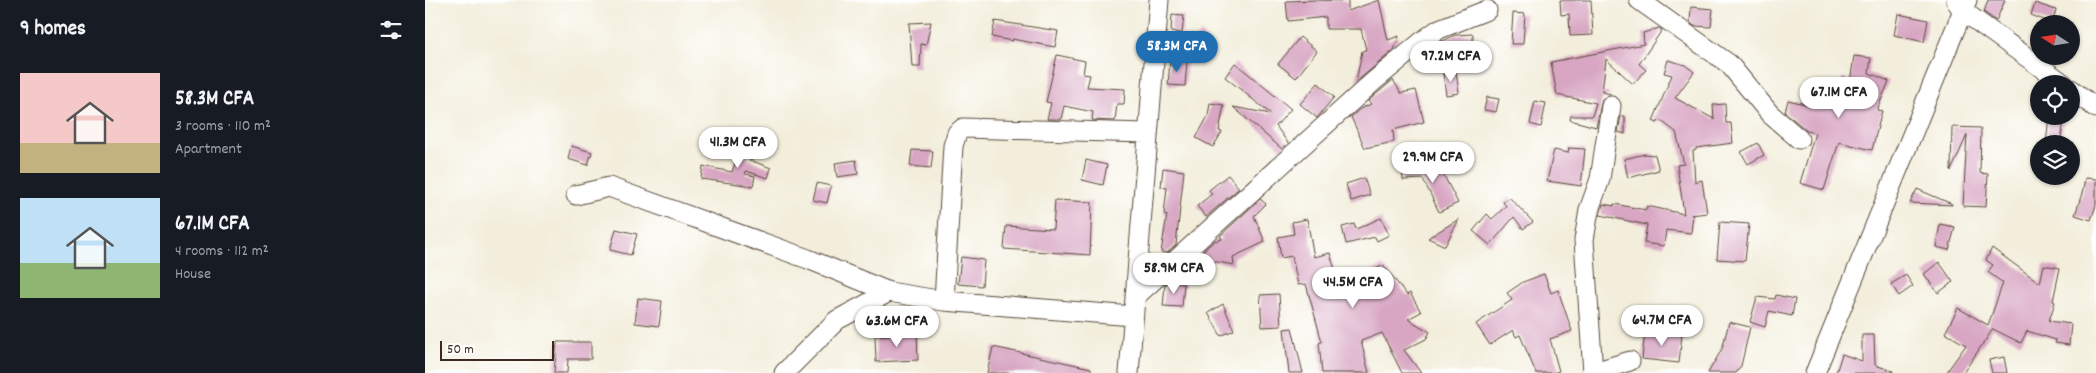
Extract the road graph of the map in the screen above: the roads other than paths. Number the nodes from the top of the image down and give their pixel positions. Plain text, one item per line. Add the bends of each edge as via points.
1 (1159, 0) edge
2 (1639, 0) edge
3 (1962, 4) edge
4 (1487, 10) dead end
5 (2052, 75) edge
6 (2080, 96) edge
7 (1611, 106) dead end
8 (2096, 108) edge
9 (1147, 133) junction
10 (1799, 139) dead end
11 (576, 195) dead end
12 (889, 292) junction
13 (1135, 297) junction
14 (944, 300) junction
15 (1133, 316) junction
16 (1630, 362) dead end
17 (784, 373) edge
18 (1129, 373) edge
19 (1592, 373) edge
20 (1815, 373) edge

1 - 9 street
2 - 10 street via 1729,64 1770,114
3 - 5 street
3 - 20 street
4 - 13 street via 1439,29 1412,50
6 - 8 street
7 - 19 street via 1600,179 1589,210 1584,240
9 - 13 street
9 - 14 street via 963,128 957,133 953,146
11 - 12 street via 609,187
12 - 14 street
12 - 17 street via 837,320
13 - 15 street
14 - 15 street
15 - 18 street
16 - 19 street

